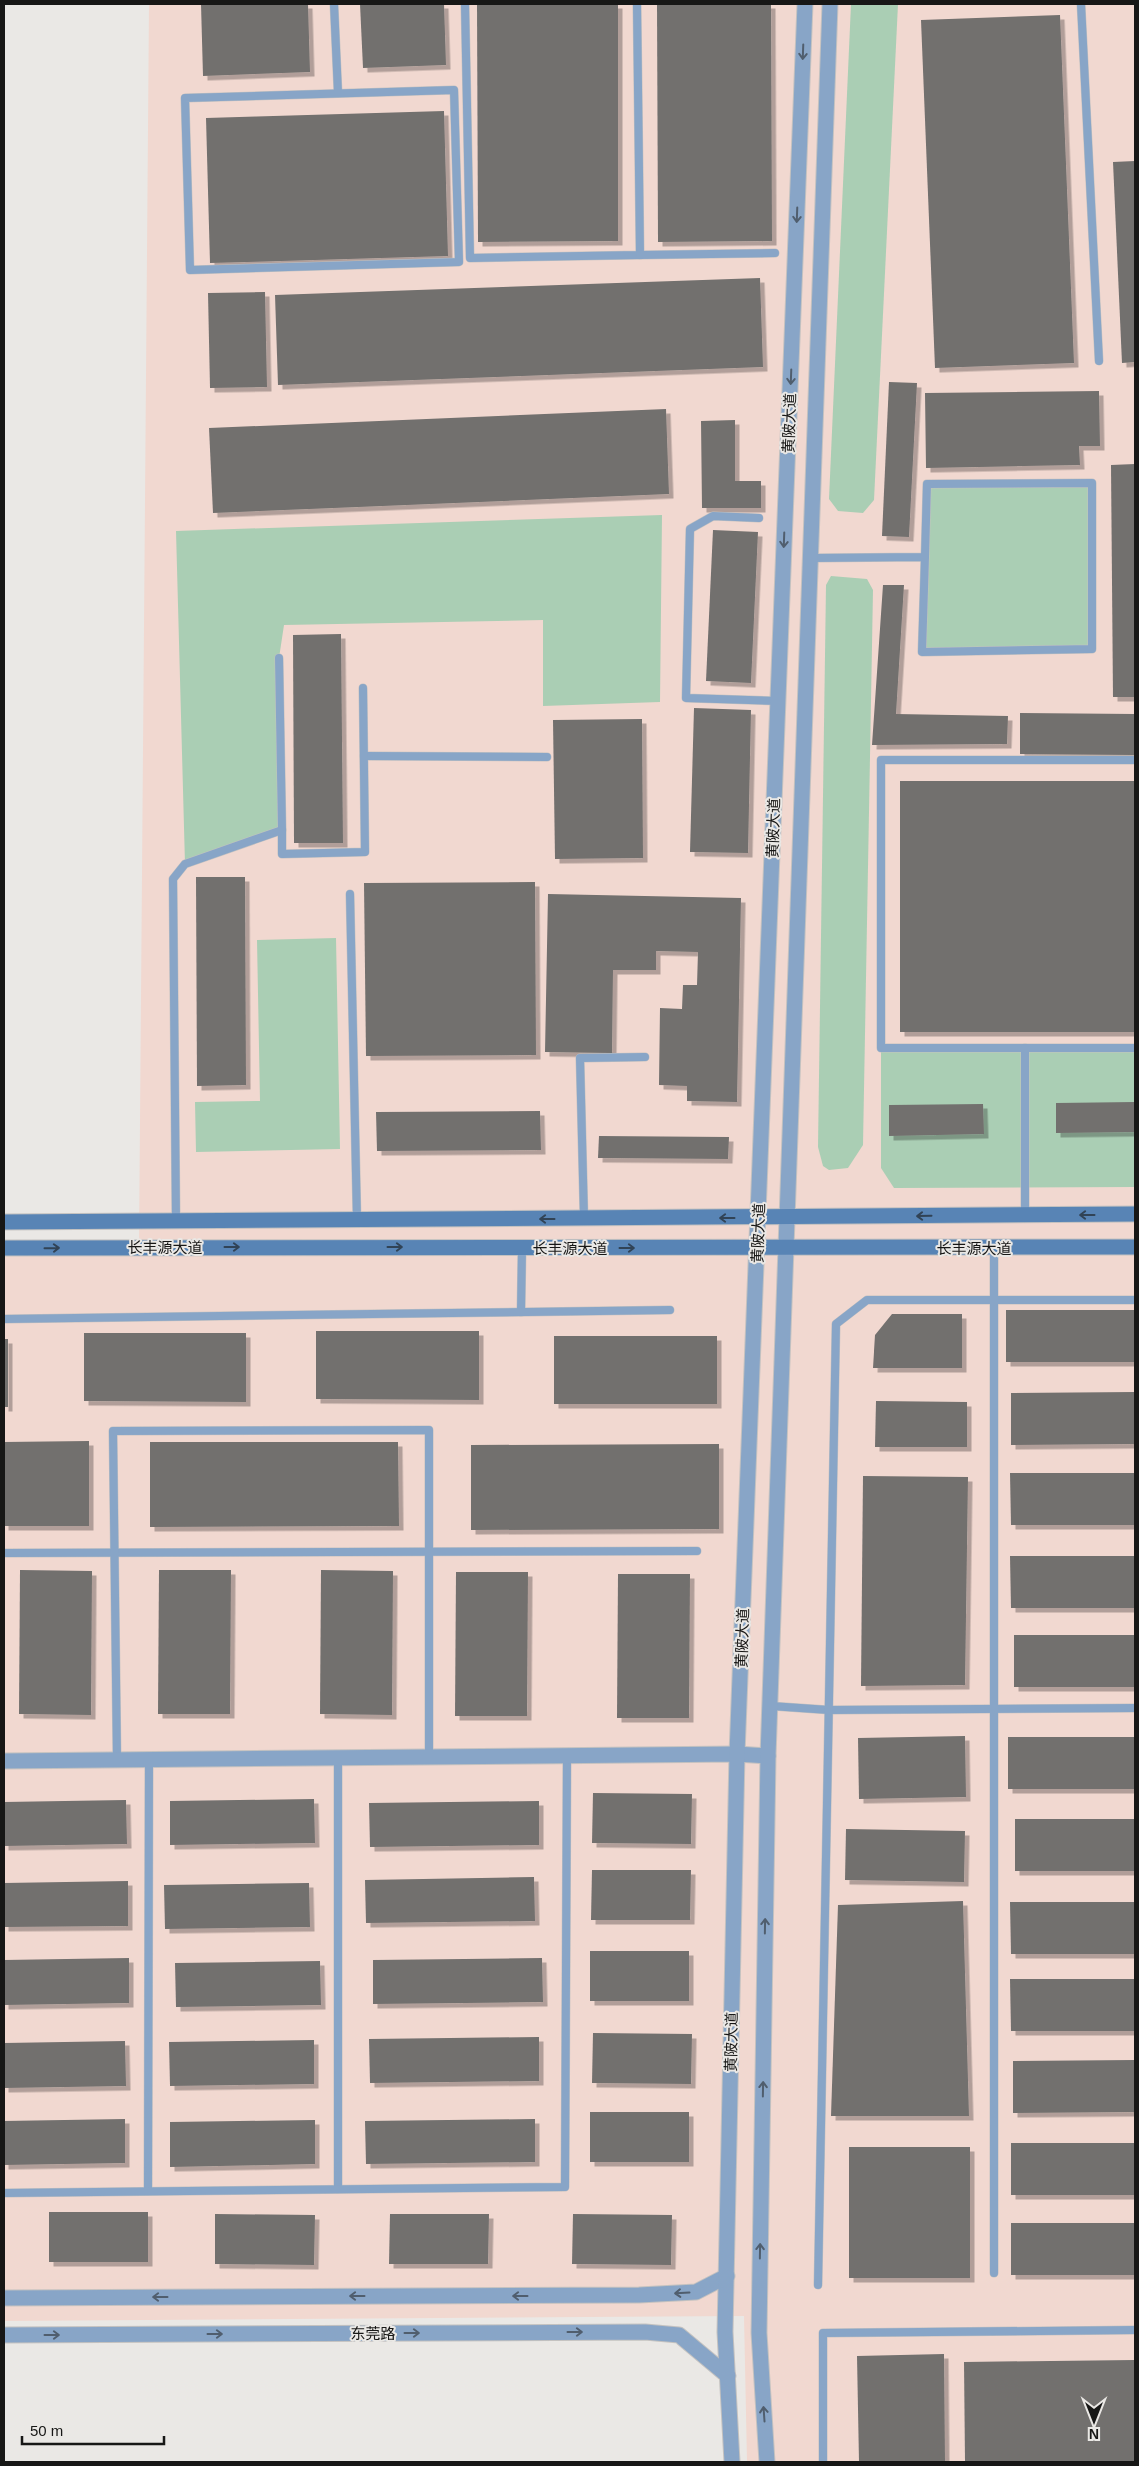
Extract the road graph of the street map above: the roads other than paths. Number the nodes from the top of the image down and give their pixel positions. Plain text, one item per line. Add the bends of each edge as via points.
1 (334, 4) edge
2 (464, 4) edge
3 (636, 4) edge
4 (805, 4) edge
5 (830, 4) edge
6 (1081, 4) edge
7 (338, 93) junction
8 (775, 253) dead end
9 (640, 255) junction
10 (1099, 361) dead end
11 (759, 518) dead end
12 (925, 557) junction
13 (811, 558) junction
14 (279, 658) dead end
15 (363, 688) dead end
16 (778, 701) junction
17 (364, 756) junction
18 (547, 757) dead end
19 (1135, 760) edge
20 (282, 830) junction
21 (350, 894) dead end
22 (1025, 1048) junction
23 (1135, 1048) edge
24 (644, 1057) dead end
25 (1135, 1214) edge
26 (1025, 1215) junction
27 (788, 1217) junction
28 (584, 1218) junction
29 (758, 1218) junction
30 (357, 1220) junction
31 (176, 1221) junction
32 (4, 1222) edge
33 (1135, 1247) edge
34 (4, 1248) edge
35 (522, 1248) junction
36 (758, 1248) junction
37 (994, 1248) junction
38 (787, 1249) junction
39 (994, 1300) junction
40 (1135, 1300) edge
41 (670, 1310) dead end
42 (521, 1312) junction
43 (4, 1319) edge
44 (114, 1551) junction
45 (697, 1551) dead end
46 (4, 1553) edge
47 (429, 1553) junction
48 (771, 1706) junction
49 (1135, 1708) edge
50 (994, 1709) junction
51 (829, 1710) junction
52 (737, 1754) junction
53 (567, 1756) junction
54 (768, 1756) junction
55 (429, 1757) junction
56 (338, 1758) junction
57 (117, 1760) junction
58 (149, 1760) junction
59 (4, 1761) edge
60 (338, 2189) junction
61 (148, 2191) junction
62 (4, 2193) edge
63 (994, 2273) dead end
64 (727, 2276) junction
65 (818, 2285) dead end
66 (4, 2298) edge
67 (1135, 2330) edge
68 (4, 2335) edge
69 (728, 2376) junction
70 (732, 2462) edge
71 (766, 2462) edge
72 (823, 2462) edge

1 - 7 lane
2 - 9 lane via 470,258
3 - 9 lane
4 -> 16 street, 黄陂大道
5 - 13 street, 黄陂大道
6 - 10 lane
7 - 7 lane via 454,90 459,262 190,270 185,98
8 - 9 lane
11 - 16 lane via 713,516 690,529 686,698
12 - 12 lane via 922,652 1092,650 1092,483 927,484
12 - 13 lane
13 - 27 street, 黄陂大道
14 - 20 lane
15 - 17 lane
16 - 29 street, 黄陂大道
17 - 18 lane
17 - 20 lane via 365,852 282,854
19 - 22 lane via 881,760 881,1048
20 - 31 lane via 185,864 173,879
21 - 30 lane
22 - 23 lane
22 - 26 lane
24 - 28 lane via 580,1058
25 -> 26 main road, 长丰源大道
26 -> 27 main road, 长丰源大道
27 - 29 main road, 长丰源大道
27 - 38 street, 黄陂大道
29 -> 28 main road, 长丰源大道
28 -> 30 main road, 长丰源大道
29 - 36 street, 黄陂大道
30 - 31 main road, 长丰源大道
31 - 32 main road, 长丰源大道
33 - 37 main road, 长丰源大道
34 -> 35 main road, 长丰源大道
35 -> 36 main road, 长丰源大道
35 - 42 lane
36 - 38 main road, 长丰源大道
36 - 52 street, 黄陂大道
37 - 38 main road, 长丰源大道
37 - 39 lane
38 - 48 street, 黄陂大道
39 - 40 lane
39 - 50 lane
39 - 51 lane via 867,1300 836,1324
41 - 42 lane
42 - 43 lane
44 - 46 lane
44 - 47 lane
44 - 47 lane via 113,1431 429,1430
44 - 57 lane
45 - 47 lane
47 - 55 lane
48 - 51 lane
48 - 54 street, 黄陂大道
49 - 50 lane
50 - 51 lane
50 - 63 lane
51 - 65 lane
52 - 53 street
52 - 54 street
52 - 64 street, 黄陂大道
53 - 55 street
53 - 60 lane via 565,2187
71 -> 54 street, 黄陂大道 via 759,2333
55 - 56 street
56 - 58 street
56 - 60 lane
57 - 58 street
57 - 59 street
58 - 61 lane
60 - 61 lane
61 - 62 lane
64 -> 66 street via 696,2292 639,2295
64 - 69 street, 黄陂大道
67 - 72 lane via 823,2333
68 -> 69 street, 东莞路 via 645,2332 679,2335
69 - 70 street, 黄陂大道

